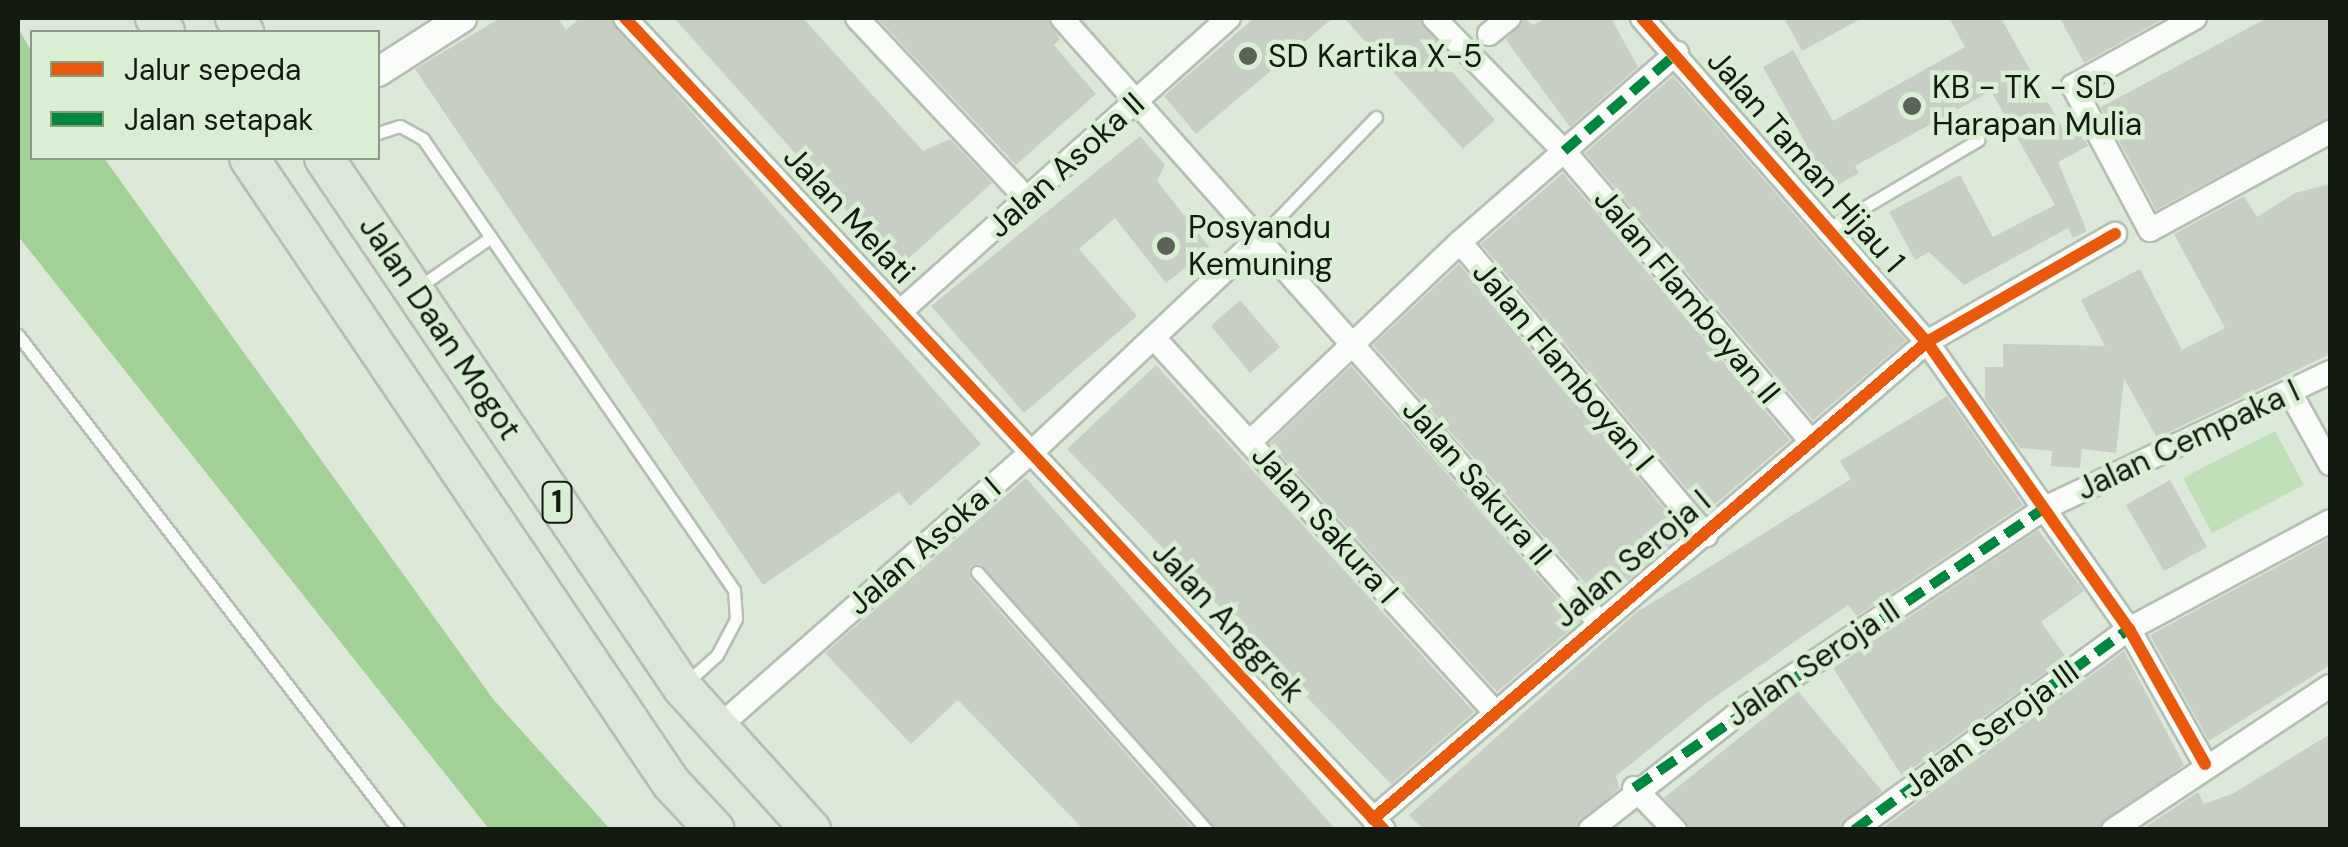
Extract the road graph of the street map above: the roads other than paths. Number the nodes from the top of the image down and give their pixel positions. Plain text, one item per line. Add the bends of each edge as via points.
1 (462, 18) edge
2 (624, 18) edge
3 (856, 18) edge
4 (1062, 18) edge
5 (1228, 18) edge
6 (1434, 18) edge
7 (1509, 18) edge
8 (1642, 18) edge
9 (2196, 18) edge
10 (1489, 34) dead end
11 (1676, 54) junction
12 (380, 71) edge
13 (1140, 100) junction
14 (1376, 117) dead end
15 (380, 132) edge
16 (2330, 132) edge
17 (1978, 140) dead end
18 (1564, 151) junction
19 (250, 160) edge
20 (325, 160) edge
21 (1028, 199) junction
22 (1826, 230) junction
23 (2115, 234) dead end
24 (1262, 235) junction
25 (490, 237) junction
26 (1460, 242) junction
27 (414, 291) junction
28 (901, 311) junction
29 (18, 335) edge
30 (1155, 339) junction
31 (1356, 342) junction
32 (1927, 342) junction
33 (2330, 372) edge
34 (2291, 394) junction
35 (1810, 440) junction
36 (1250, 442) junction
37 (1033, 450) junction
38 (2330, 464) edge
39 (2045, 508) junction
40 (2330, 521) edge
41 (1706, 535) junction
42 (976, 572) dead end
43 (1599, 622) junction
44 (2129, 629) junction
45 (2330, 686) edge
46 (682, 687) junction
47 (1493, 710) junction
48 (714, 730) junction
49 (2205, 764) junction
50 (1634, 788) junction
51 (1379, 824) edge
52 (399, 830) edge
53 (715, 830) edge
54 (811, 830) edge
55 (1207, 830) edge
56 (1590, 830) edge
57 (1675, 830) edge
58 (1854, 830) edge
59 (2113, 830) edge

1 - 12 street
2 - 28 street, Jalan Melati
3 - 21 street
4 - 13 street
5 - 13 street, Jalan Asoka II
6 - 18 street
7 - 10 street
8 - 11 street, Jalan Taman Hijau 1
9 - 16 street via 2073,86 2154,230
11 - 18 street
11 - 22 street, Jalan Taman Hijau 1
13 - 21 street, Jalan Asoka II
13 - 24 street
14 - 24 lane
15 - 25 lane via 400,126 423,139
17 - 22 lane
18 - 26 street
18 - 35 street, Jalan Flamboyan II
19 - 53 highway, Jalan Daan Mogot / 1 via 671,783
20 - 27 highway, Jalan Daan Mogot / 1
21 - 28 street, Jalan Asoka II
22 - 32 street, Jalan Taman Hijau 1
23 - 32 street, Jalan Seroja I
24 - 30 street, Jalan Asoka I
24 - 31 street
25 - 27 lane
25 - 46 lane via 734,590 736,619 717,655
26 - 31 street
26 - 41 street, Jalan Flamboyan I
27 - 46 highway, Jalan Daan Mogot / 1
28 - 37 street, Jalan Melati
29 - 52 lane
30 - 36 street, Jalan Sakura I
30 - 37 street, Jalan Asoka I
31 - 36 street
31 - 43 street, Jalan Sakura II
32 - 35 street, Jalan Seroja I
32 - 39 street, Jalan Taman Hijau 1
33 - 34 street, Jalan Cempaka I
34 - 38 street
34 - 39 street, Jalan Cempaka I
35 - 41 street, Jalan Seroja I
36 - 47 street, Jalan Sakura I
37 - 48 street, Jalan Asoka I
37 - 51 street, Jalan Anggrek
39 - 44 street, Jalan Taman Hijau 1
39 - 50 street, Jalan Seroja II
40 - 44 street, Jalan Seroja III
41 - 43 street, Jalan Seroja I
42 - 55 lane
43 - 47 street, Jalan Seroja I
44 - 49 street, Jalan Taman Hijau 1
44 - 58 street, Jalan Seroja III
45 - 49 street
46 - 48 highway, Jalan Daan Mogot / 1
47 - 51 street, Jalan Seroja I
48 - 54 highway, Jalan Daan Mogot / 1
49 - 59 street
50 - 56 street, Jalan Seroja II
50 - 57 street

